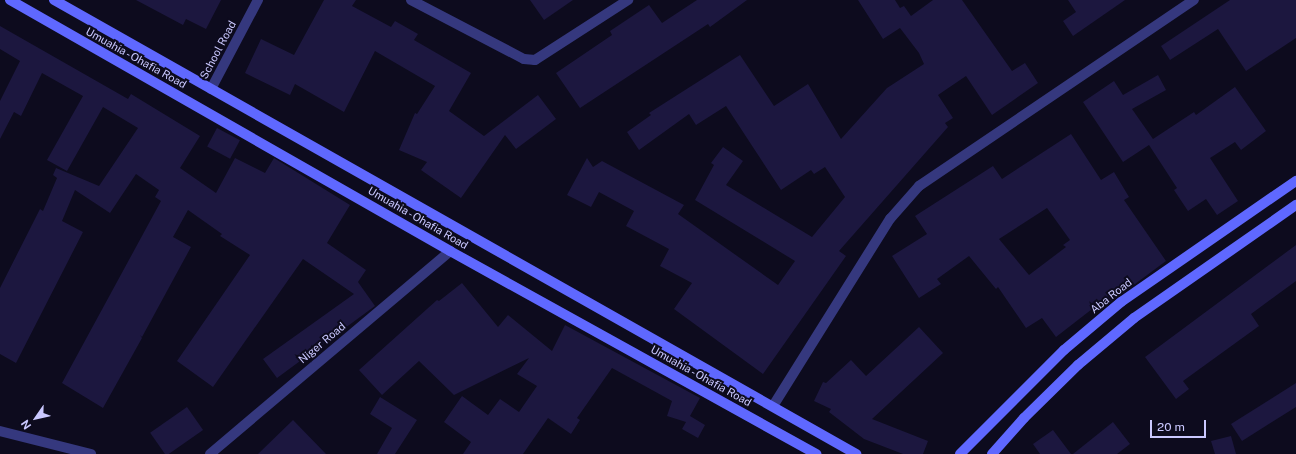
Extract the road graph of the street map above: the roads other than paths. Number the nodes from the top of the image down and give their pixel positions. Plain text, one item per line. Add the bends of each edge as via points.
1 (10, 0) edge
2 (54, 0) edge
3 (258, 0) edge
4 (411, 0) edge
5 (628, 0) edge
6 (1194, 0) edge
7 (211, 89) junction
8 (1296, 181) edge
9 (1296, 206) edge
10 (450, 250) junction
11 (773, 406) junction
12 (0, 431) edge
13 (91, 454) edge
14 (210, 454) edge
15 (816, 454) edge
16 (856, 454) edge
17 (960, 454) edge
18 (992, 454) edge

1 - 10 main road, Umuahia - Ohafia Road
2 - 7 main road, Umuahia - Ohafia Road
3 - 7 street, School Road
4 - 5 street via 524,59 535,60
6 - 11 street via 920,186 890,218
7 - 11 main road, Umuahia - Ohafia Road via 456,230
8 - 17 main road, Aba Road via 1121,302 1064,350
9 - 18 main road via 1134,318 1078,365 1024,418
10 - 14 street, Niger Road
10 - 15 main road, Umuahia - Ohafia Road
11 - 16 main road, Umuahia - Ohafia Road
12 - 13 street

